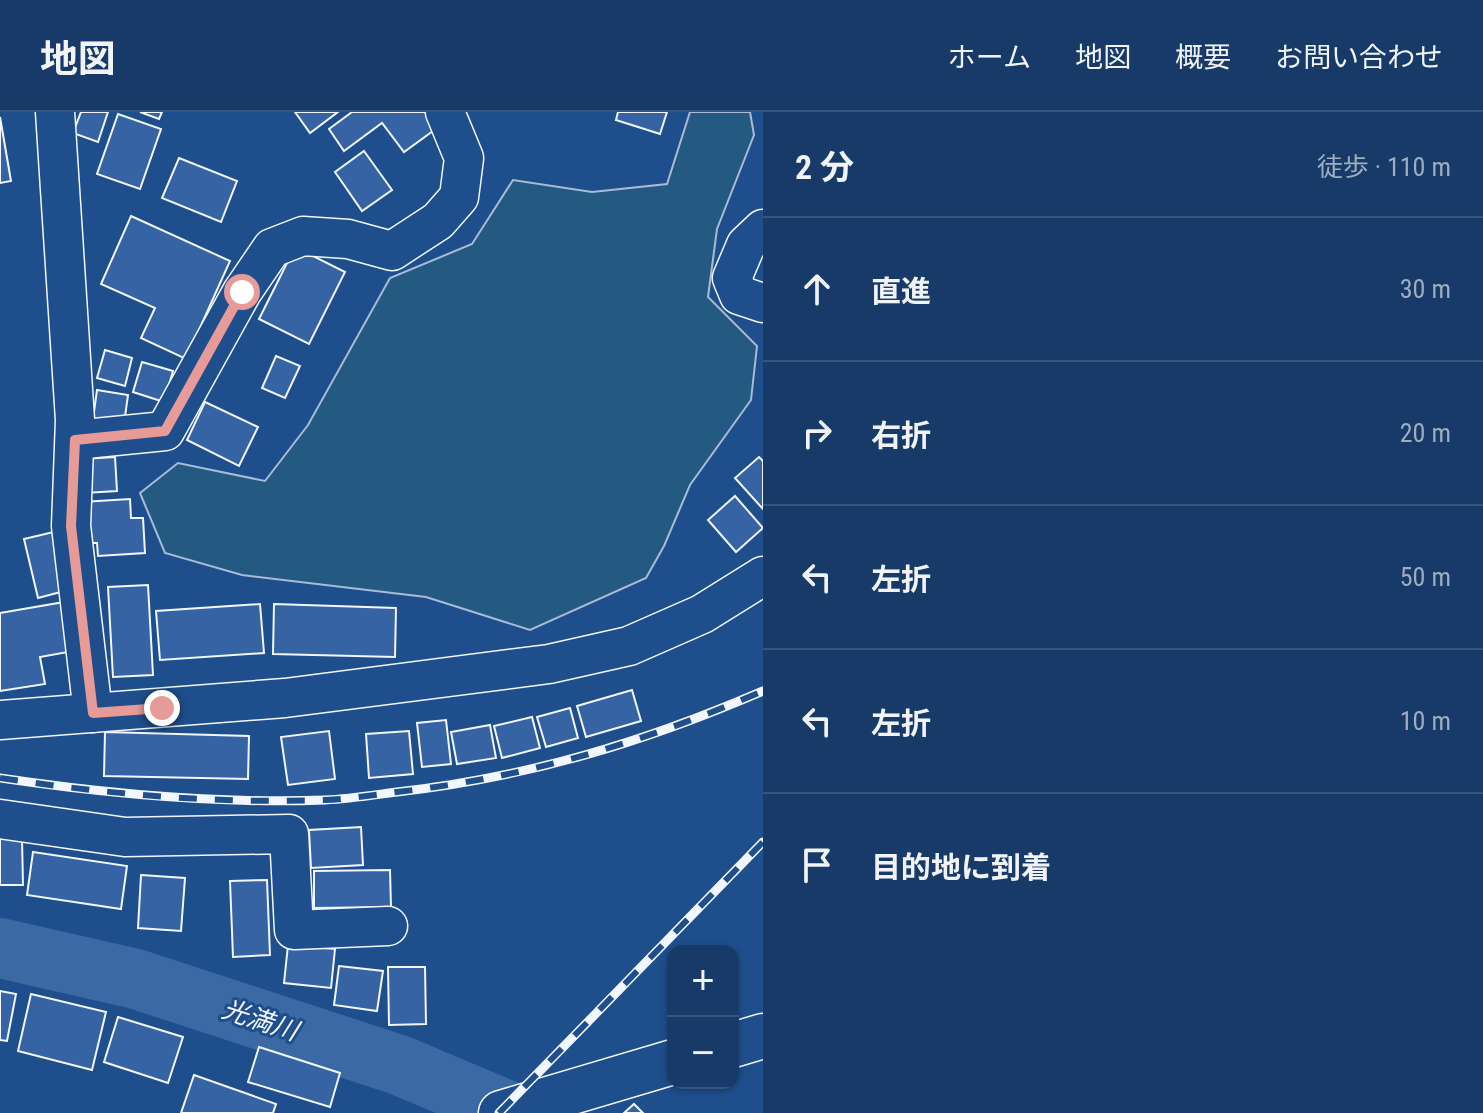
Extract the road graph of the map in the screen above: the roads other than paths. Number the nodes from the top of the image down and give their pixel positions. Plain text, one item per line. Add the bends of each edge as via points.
1 (55, 112) edge
2 (445, 112) edge
3 (763, 229) edge
4 (763, 303) edge
5 (75, 440) junction
6 (763, 576) edge
7 (93, 713) junction
8 (0, 720) edge
9 (0, 819) edge
10 (388, 926) dead end
11 (763, 1036) edge
12 (739, 1043) edge
13 (666, 1064) edge
14 (501, 1113) edge

1 - 5 street
2 - 5 street via 464,158 459,197 438,221 392,251 348,239 303,236 272,248 165,431
3 - 4 street via 746,245 732,278 739,295
5 - 7 street via 71,526
6 - 7 street via 702,614 629,646 549,664 285,698
7 - 8 street
9 - 10 street via 125,837 289,834 294,930
11 - 12 main road
13 - 14 main road

